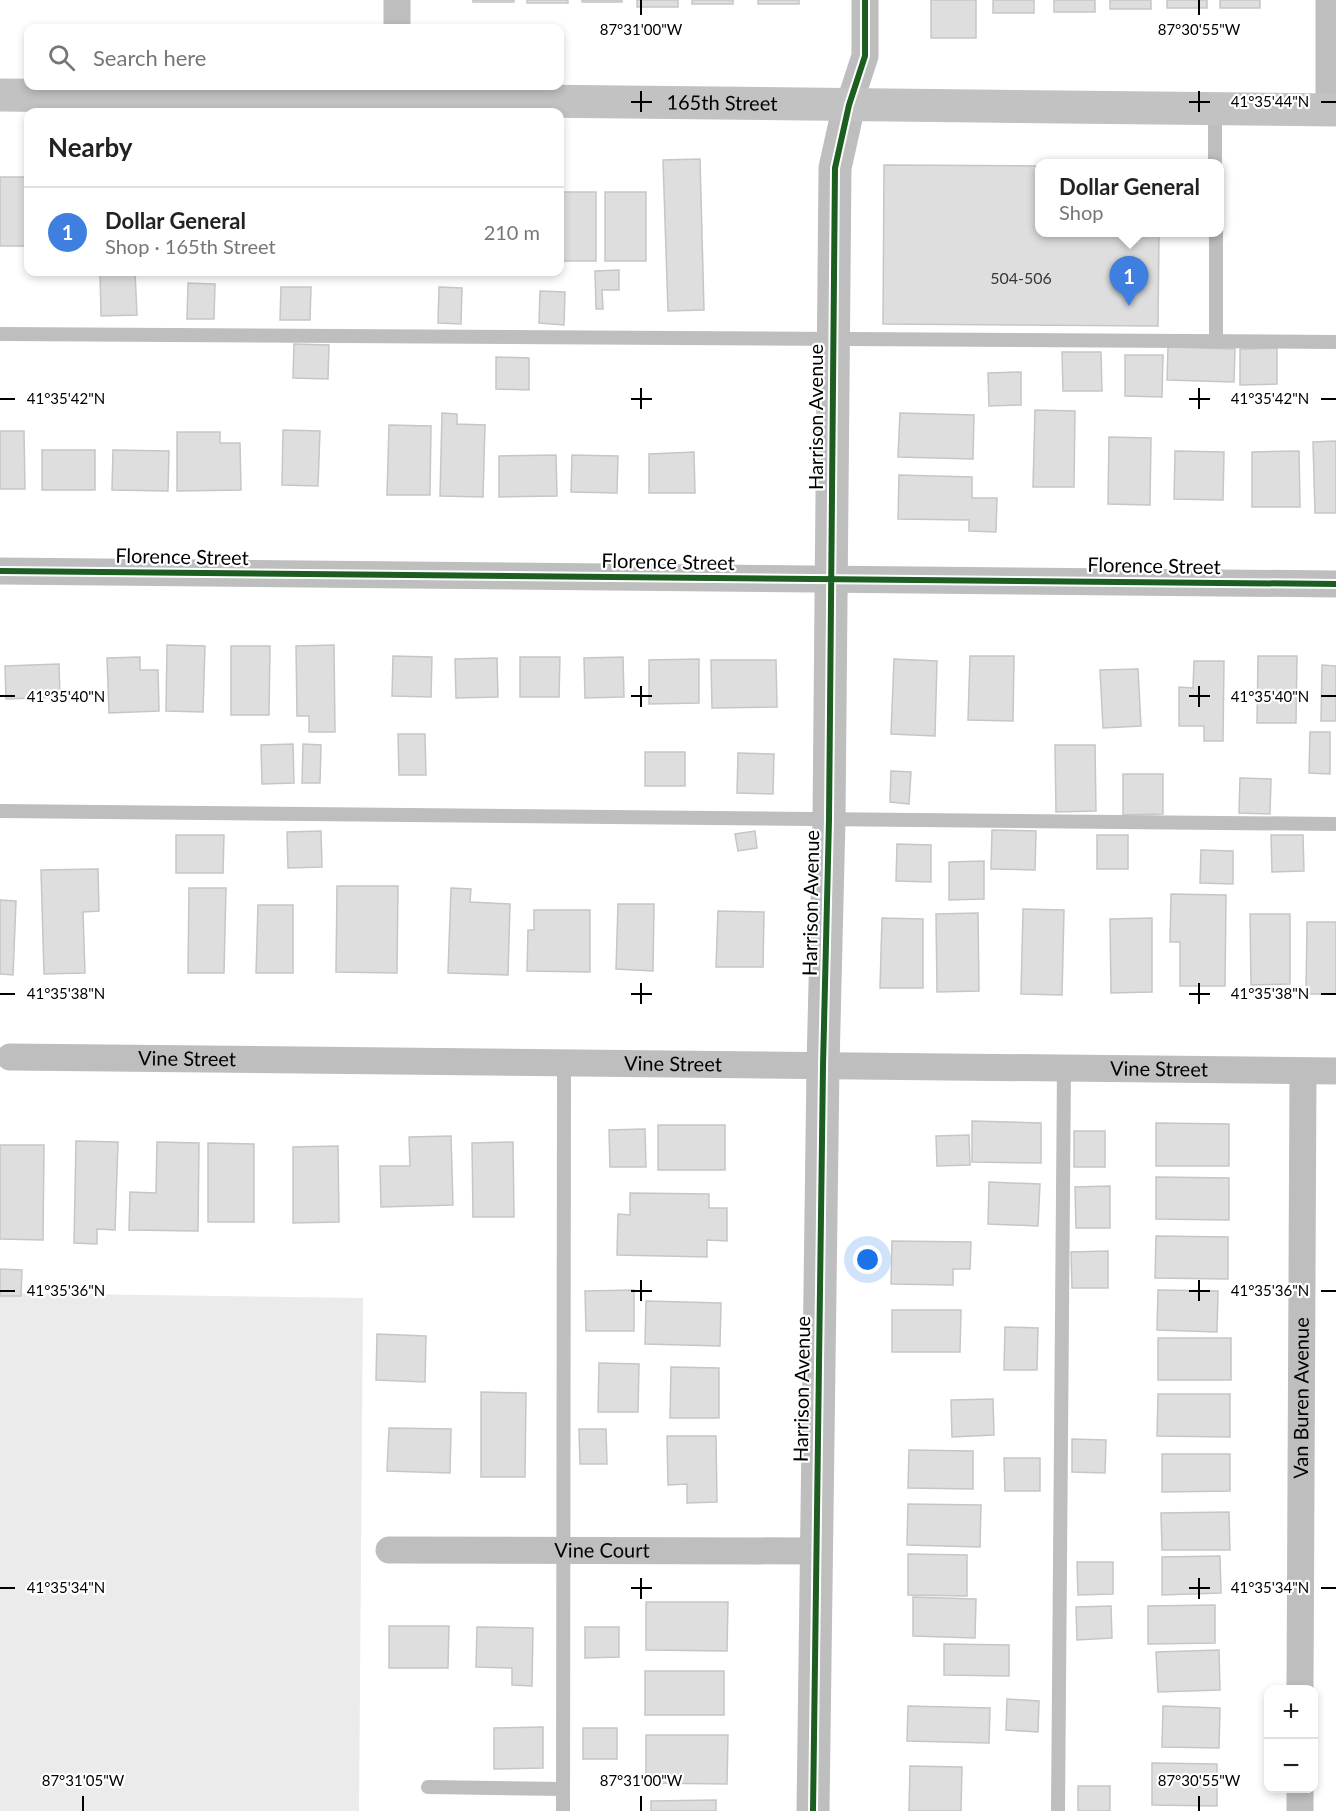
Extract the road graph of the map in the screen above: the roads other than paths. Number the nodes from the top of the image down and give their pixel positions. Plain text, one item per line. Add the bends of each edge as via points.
1 (397, 0) edge
2 (865, 0) edge
3 (1329, 0) edge
4 (397, 24) edge
5 (396, 93) edge
6 (0, 95) edge
7 (849, 105) junction
8 (1215, 108) junction
9 (1333, 109) edge
10 (1215, 159) edge
11 (1216, 237) edge
12 (0, 334) edge
13 (833, 339) junction
14 (1216, 341) junction
15 (1336, 342) edge
16 (0, 572) edge
17 (831, 580) junction
18 (1336, 584) edge
19 (0, 811) edge
20 (829, 820) junction
21 (1336, 824) edge
22 (10, 1057) dead end
23 (564, 1063) junction
24 (823, 1066) junction
25 (1064, 1068) junction
26 (1303, 1071) junction
27 (1336, 1071) edge
28 (389, 1550) dead end
29 (564, 1551) junction
30 (816, 1551) junction
31 (1300, 1685) edge
32 (428, 1787) dead end
33 (563, 1789) junction
34 (1300, 1793) edge
35 (563, 1811) edge
36 (813, 1811) edge
37 (1058, 1811) edge
38 (1300, 1811) edge

1 - 4 street
2 - 7 street, Harrison Avenue via 865,56
3 - 9 street
5 - 6 main road, 165th Street
5 - 7 main road, 165th Street
7 - 8 main road, 165th Street
7 - 13 street, Harrison Avenue via 835,168
8 - 9 main road, 165th Street
8 - 10 lane
11 - 14 lane
12 - 13 lane
13 - 14 lane
13 - 17 street, Harrison Avenue
14 - 15 lane
16 - 17 street, Florence Street
17 - 18 street, Florence Street
17 - 20 street, Harrison Avenue
19 - 20 lane
20 - 21 lane
20 - 24 street, Harrison Avenue
22 - 23 street, Vine Street
23 - 24 street, Vine Street
23 - 29 lane
24 - 25 street, Vine Street
24 - 30 street, Harrison Avenue
25 - 26 street, Vine Street
25 - 37 lane
26 - 27 street, Vine Street
26 - 31 street, Van Buren Avenue
28 - 29 street, Vine Court
29 - 30 street, Vine Court
29 - 33 lane
30 - 36 street, Harrison Avenue
32 - 33 lane
33 - 35 lane
34 - 38 street

